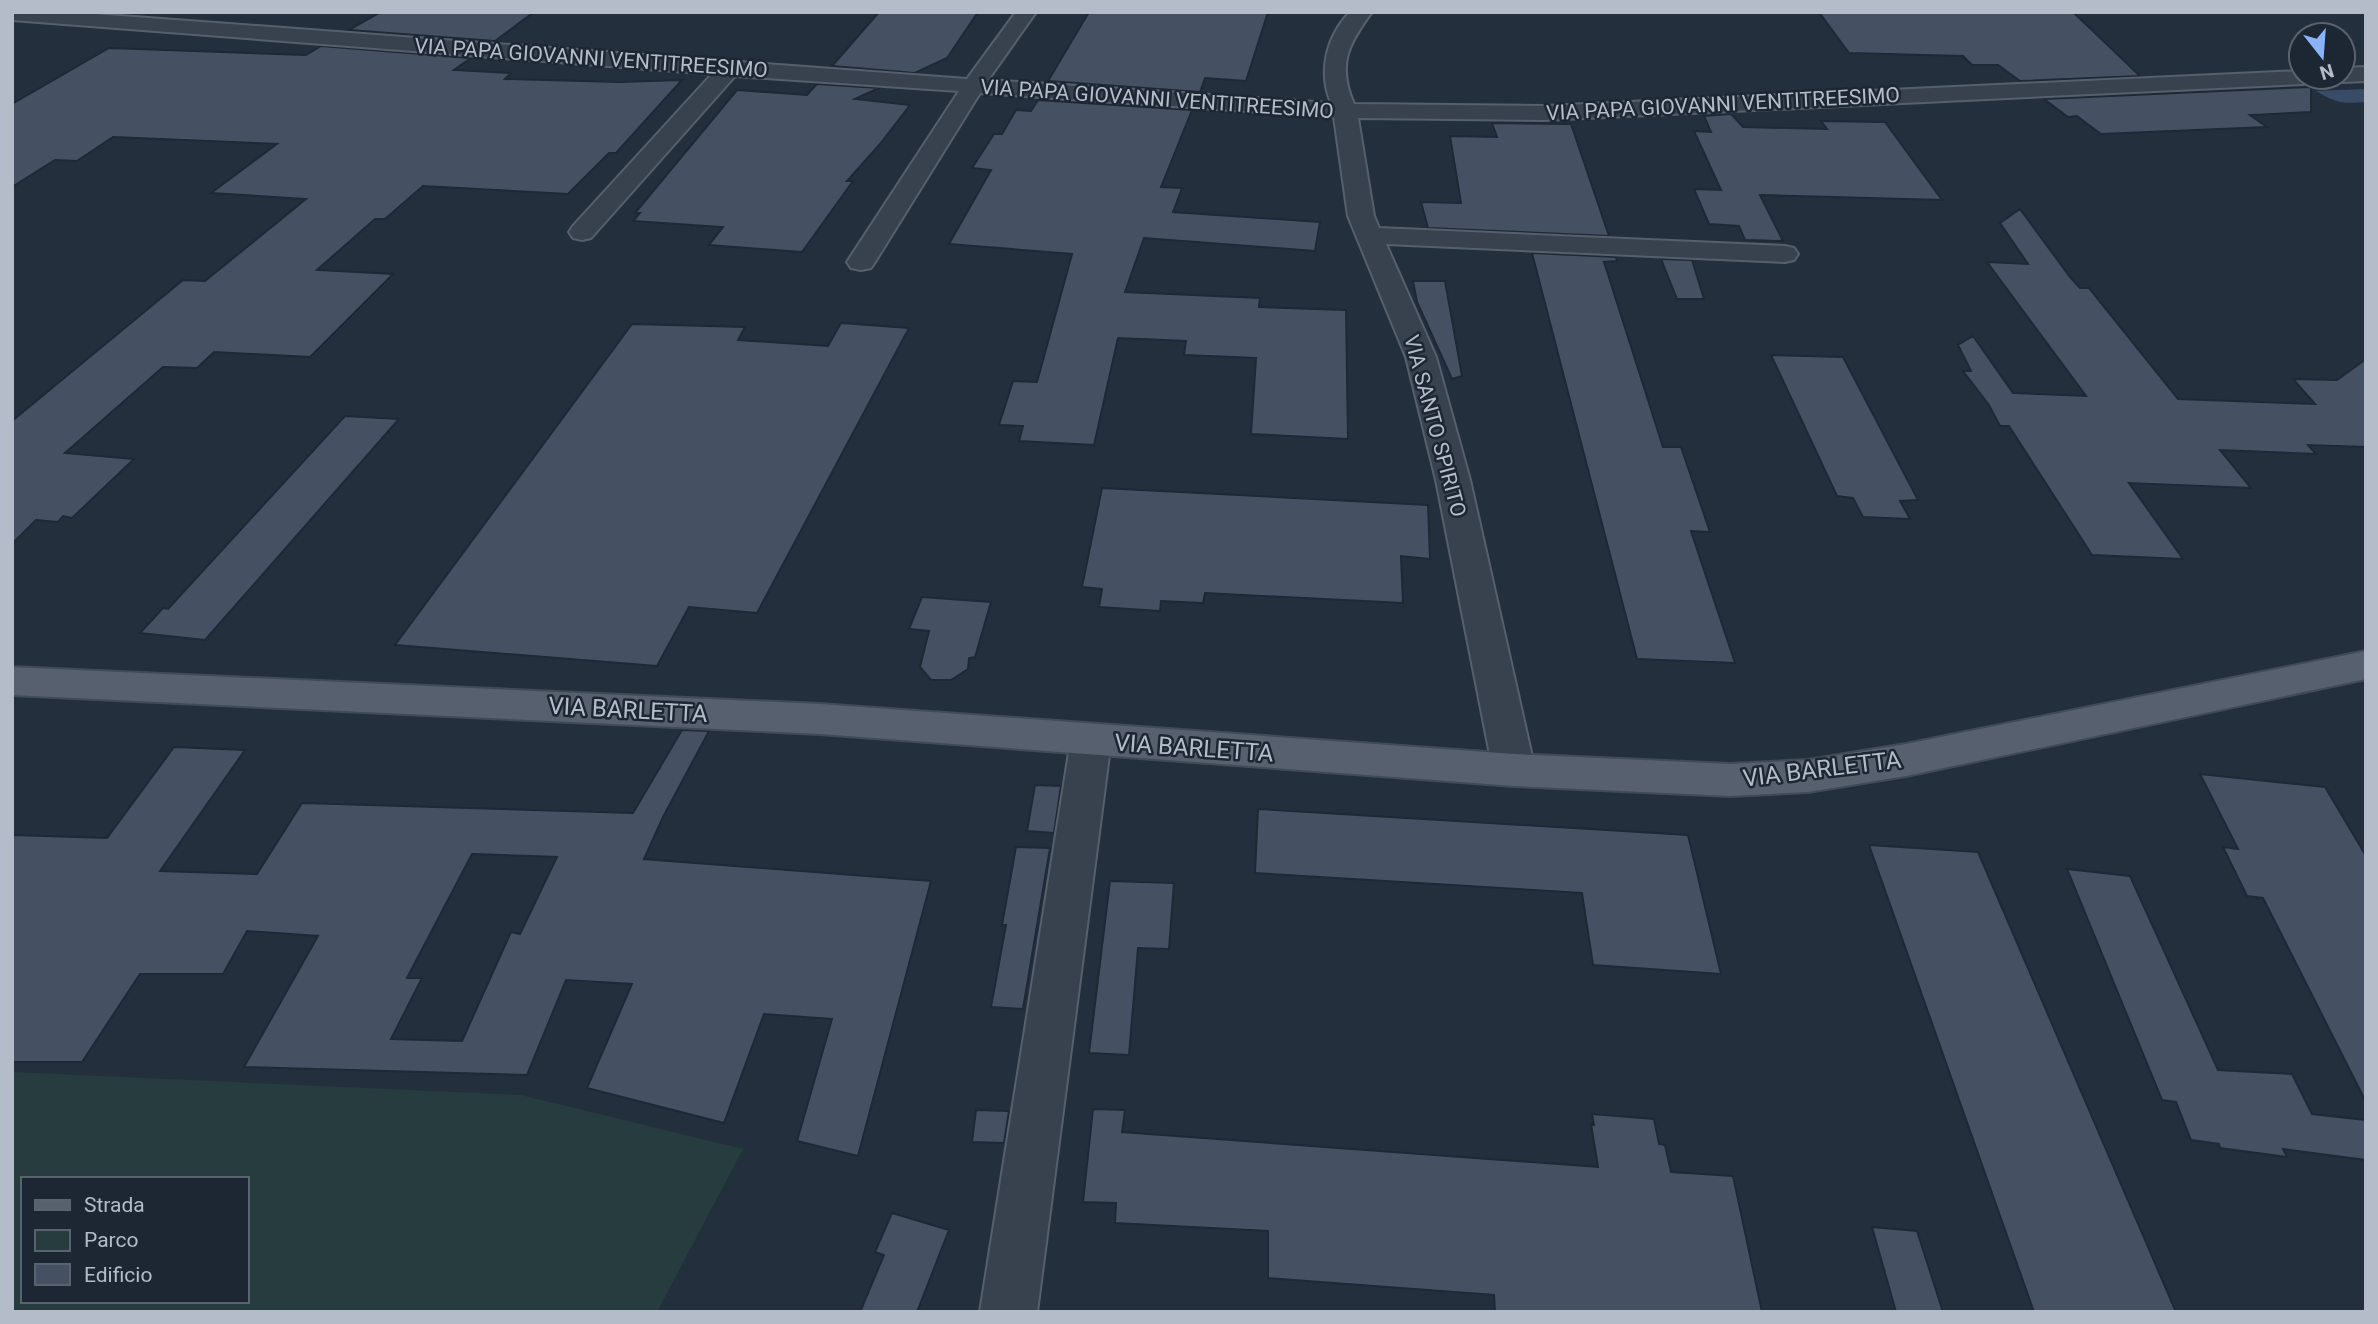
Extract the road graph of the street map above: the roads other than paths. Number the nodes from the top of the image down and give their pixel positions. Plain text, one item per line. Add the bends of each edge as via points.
1 (1026, 12) edge
2 (1362, 12) edge
3 (12, 14) edge
4 (729, 69) junction
5 (2287, 78) edge
6 (973, 86) junction
7 (1345, 111) junction
8 (582, 232) dead end
9 (1369, 235) junction
10 (1784, 254) dead end
11 (861, 262) dead end
12 (2366, 665) edge
13 (12, 681) edge
14 (1091, 740) junction
15 (1514, 770) junction
16 (1008, 1312) edge

1 - 6 street
2 - 7 street, VIA SANTO SPIRITO via 1335,57 1335,86
3 - 4 street, VIA PAPA GIOVANNI VENTITREESIMO
4 - 6 street, VIA PAPA GIOVANNI VENTITREESIMO
4 - 8 street
5 - 7 street, VIA PAPA GIOVANNI VENTITREESIMO via 1544,113
6 - 7 street, VIA PAPA GIOVANNI VENTITREESIMO
6 - 11 street
7 - 9 street, VIA SANTO SPIRITO via 1361,216
9 - 10 street
9 - 15 street, VIA SANTO SPIRITO via 1424,369
12 - 15 main road, VIA BARLETTA via 2017,738 1808,776 1730,780
13 - 14 main road, VIA BARLETTA via 820,719
14 - 15 main road, VIA BARLETTA
14 - 16 street

